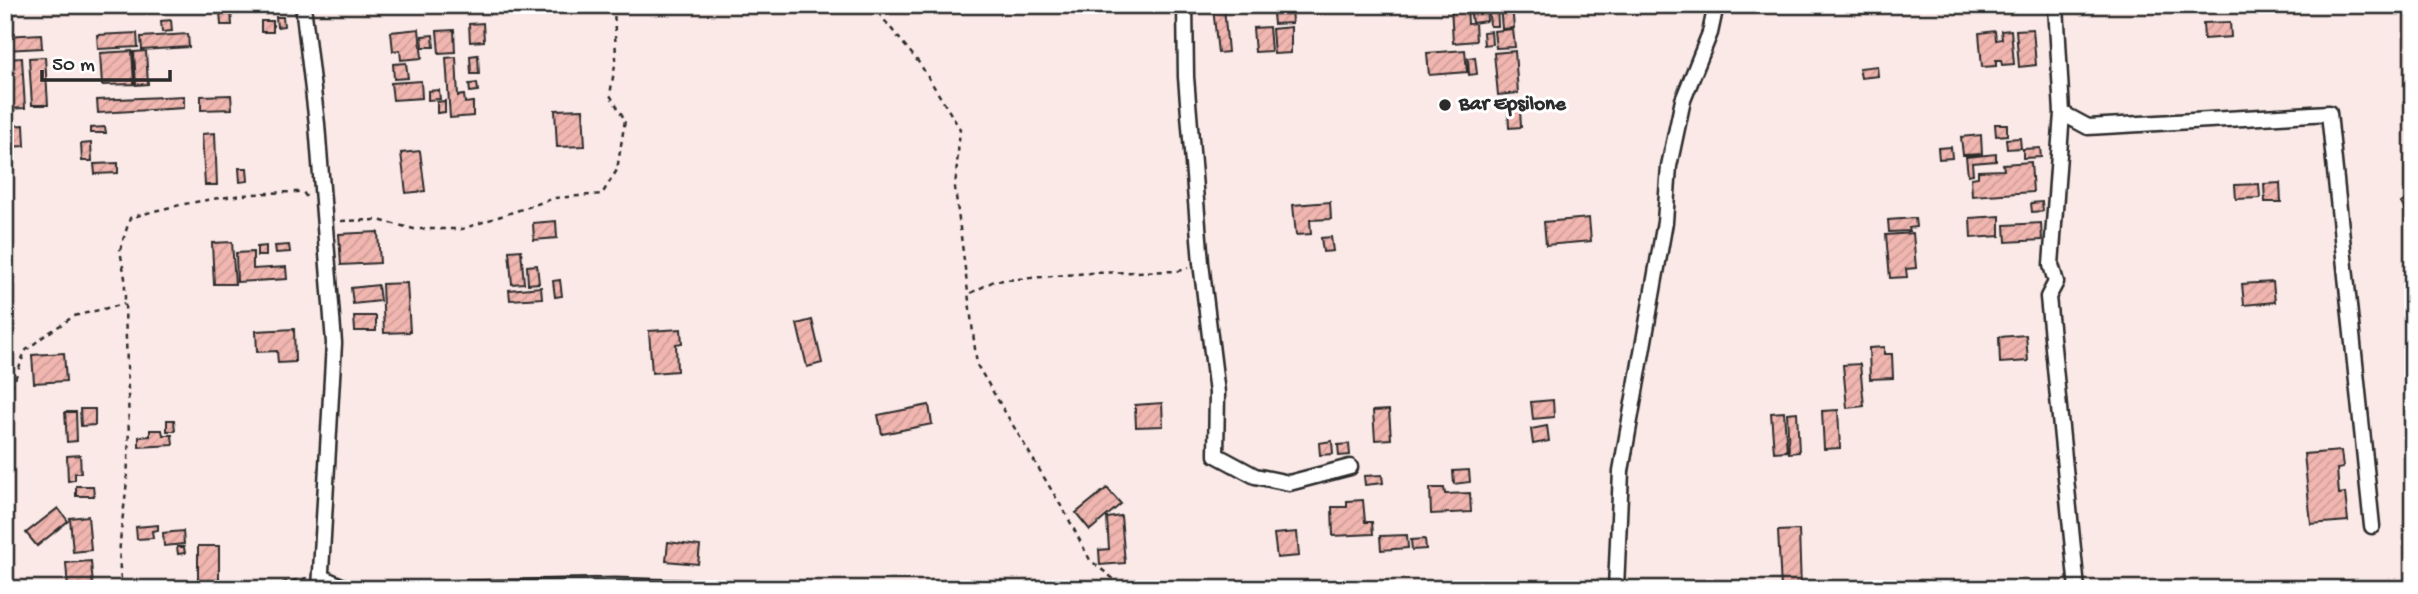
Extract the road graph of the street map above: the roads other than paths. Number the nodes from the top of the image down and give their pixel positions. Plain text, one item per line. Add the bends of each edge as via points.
1 (303, 5) edge
2 (1185, 5) edge
3 (1716, 5) edge
4 (2056, 5) edge
5 (2062, 113) junction
6 (1350, 467) dead end
7 (2372, 526) dead end
8 (320, 583) edge
9 (348, 589) edge
10 (454, 589) edge
11 (712, 589) edge
12 (1616, 589) edge
13 (2077, 589) edge

1 - 8 street via 334,343
2 - 6 street via 1201,263 1217,393 1216,455 1255,476 1289,483
3 - 12 street via 1710,33 1683,100 1670,166 1665,222 1621,471
4 - 5 street
5 - 7 street via 2088,127 2329,113
5 - 13 street via 2051,265 2056,282 2048,297
8 - 9 street
10 - 11 street

